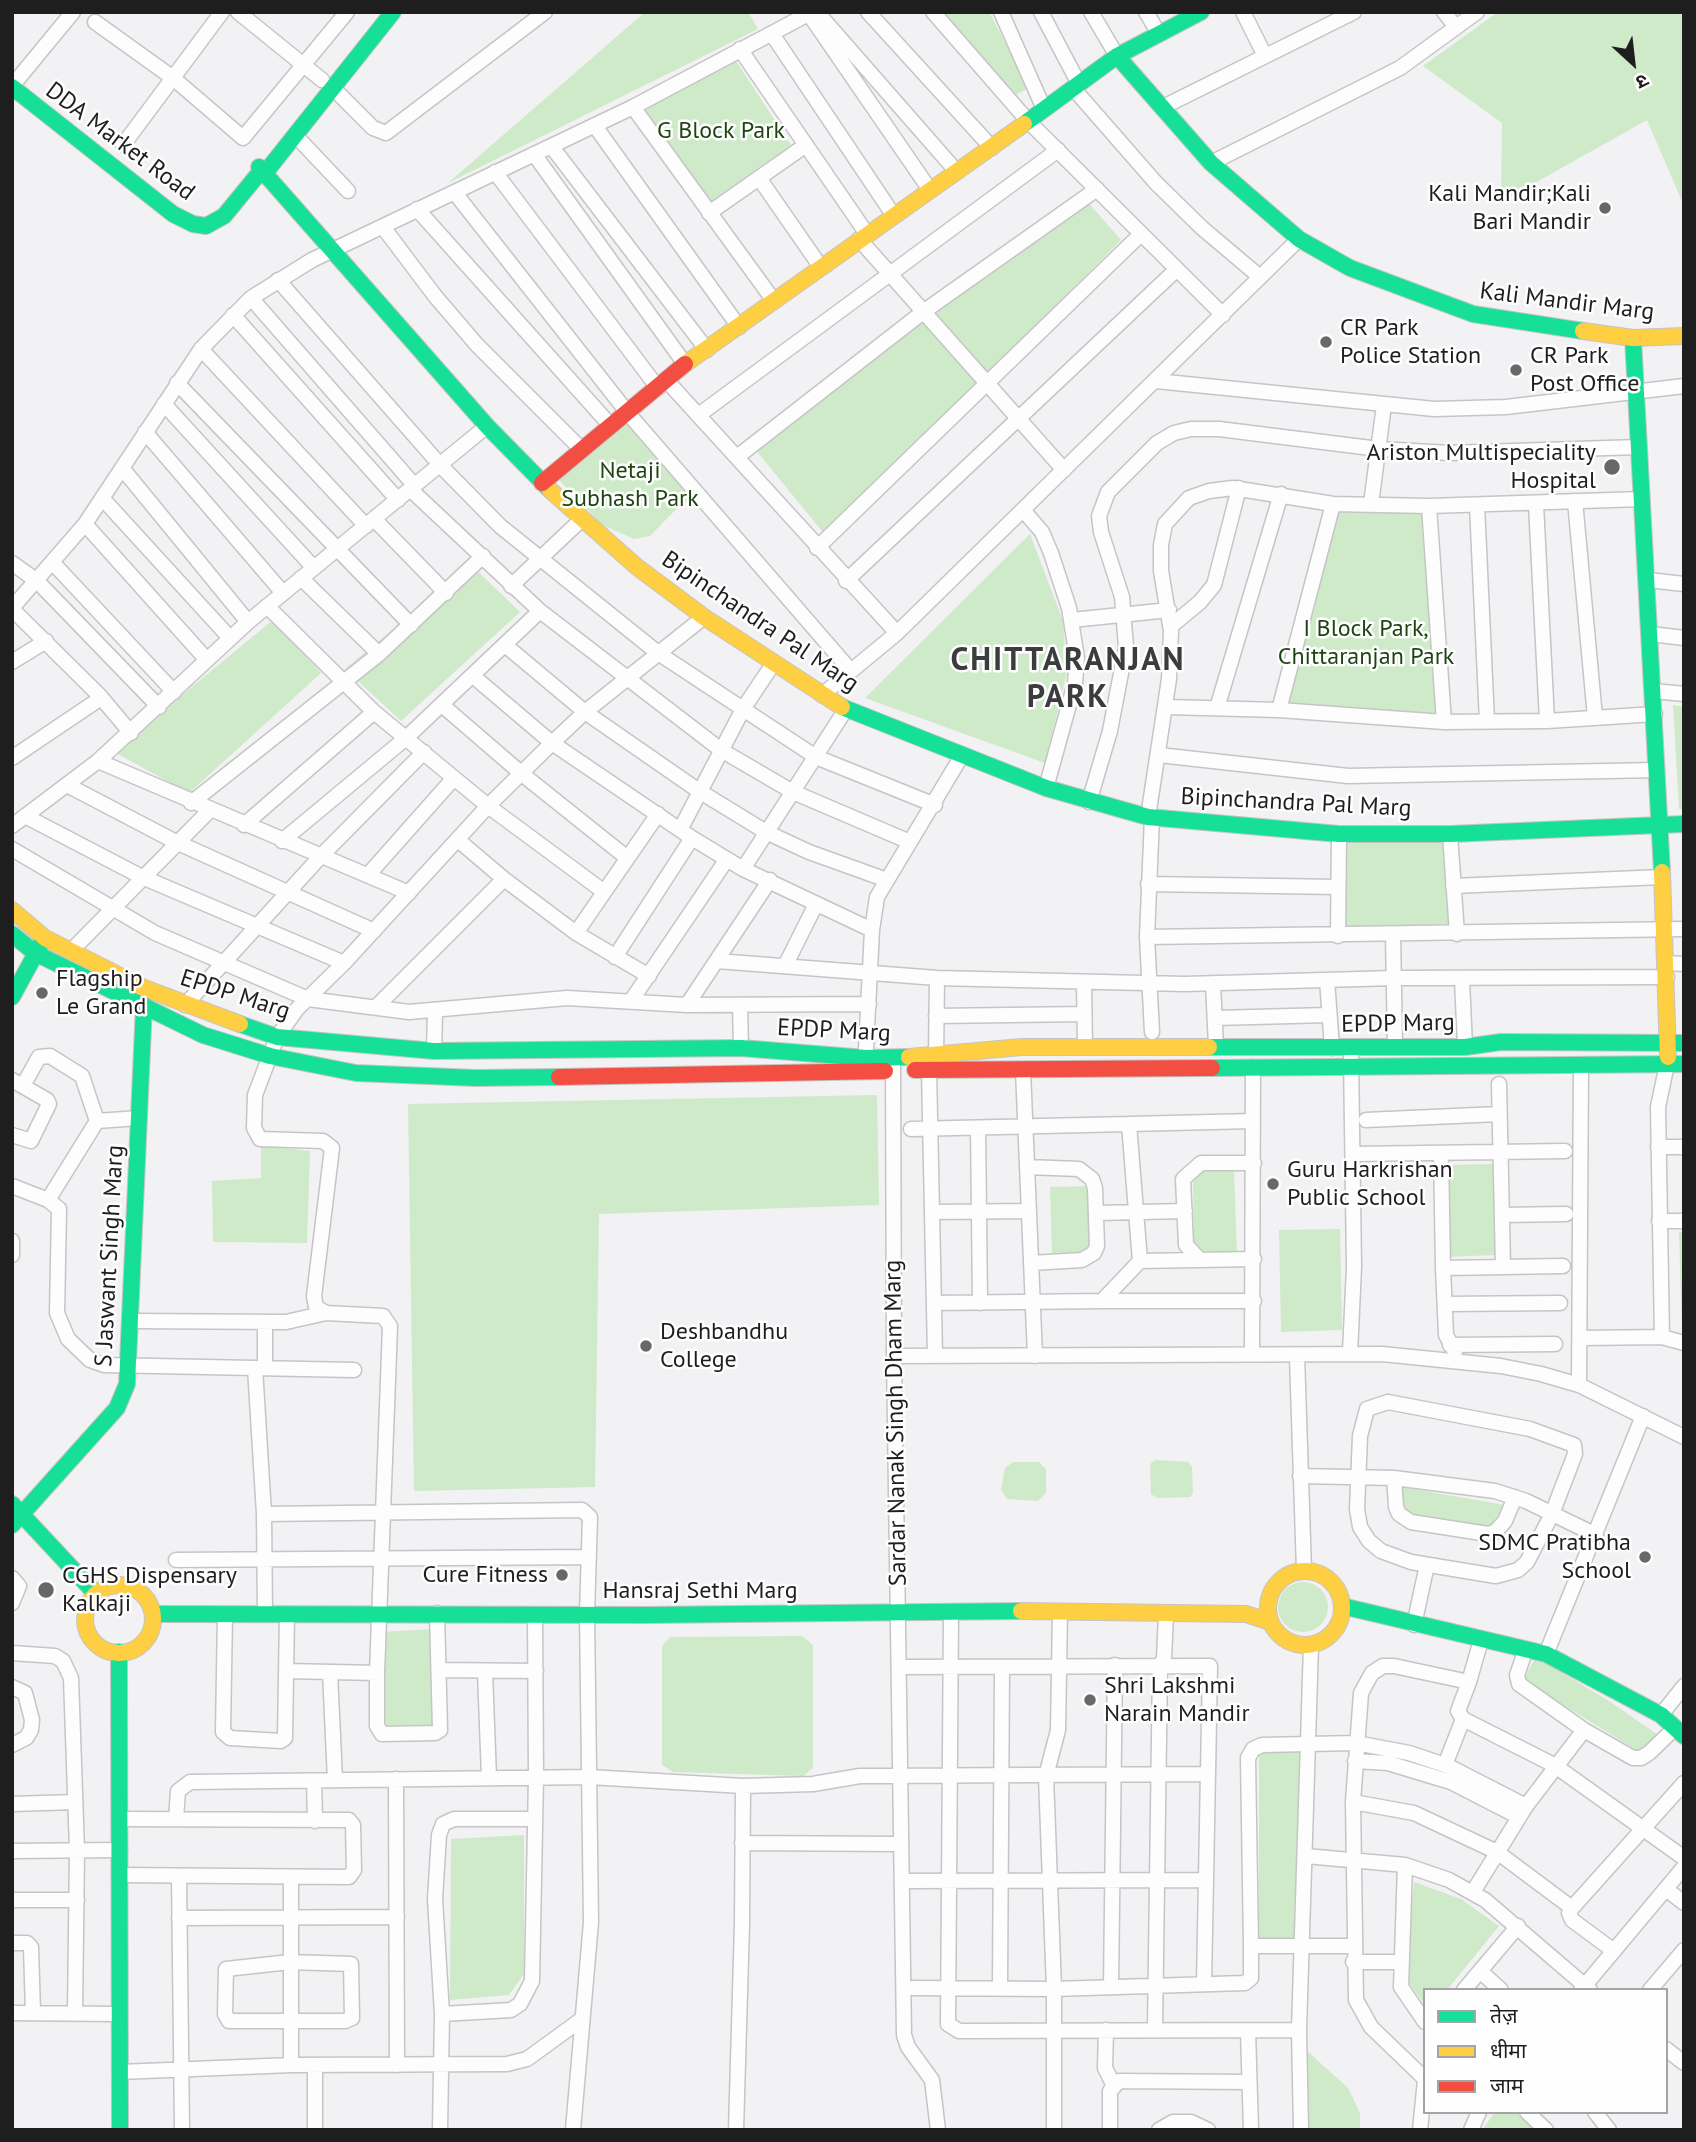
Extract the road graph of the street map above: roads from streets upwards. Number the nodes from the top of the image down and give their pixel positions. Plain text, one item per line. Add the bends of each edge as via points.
1 (73, 12) edge
2 (222, 12) edge
3 (239, 12) edge
4 (347, 12) edge
5 (377, 12) edge
6 (393, 12) edge
7 (545, 12) edge
8 (868, 12) edge
9 (933, 12) edge
10 (1001, 12) edge
11 (1041, 12) edge
12 (1091, 12) edge
13 (1146, 12) edge
14 (1242, 12) edge
15 (1354, 12) edge
16 (1444, 12) edge
17 (1477, 12) edge
18 (813, 13) edge
19 (1196, 13) edge
20 (95, 22) dead end
21 (1456, 27) junction
22 (772, 34) junction
23 (1159, 34) junction
24 (740, 50) junction
25 (1117, 56) junction
26 (1265, 56) junction
27 (304, 65) junction
28 (173, 78) junction
29 (327, 84) junction
30 (1076, 86) junction
31 (12, 87) edge
32 (633, 107) junction
33 (1163, 107) junction
34 (1044, 110) junction
35 (1028, 121) junction
36 (594, 126) junction
37 (295, 135) junction
38 (122, 145) dead end
39 (806, 145) junction
40 (552, 146) junction
41 (992, 148) junction
42 (1058, 150) junction
43 (534, 154) junction
44 (1211, 163) junction
45 (260, 172) junction
46 (495, 172) junction
47 (957, 172) junction
48 (759, 178) junction
49 (1097, 189) junction
50 (930, 190) junction
51 (348, 191) dead end
52 (455, 193) junction
53 (417, 209) junction
54 (709, 213) junction
55 (894, 216) junction
56 (383, 227) junction
57 (1141, 234) junction
58 (863, 237) junction
59 (1299, 239) junction
60 (333, 252) junction
61 (820, 266) junction
62 (1176, 270) junction
63 (889, 275) junction
64 (1260, 277) junction
65 (278, 280) junction
66 (251, 298) junction
67 (774, 301) junction
68 (923, 312) junction
69 (233, 315) junction
70 (1223, 315) junction
71 (739, 327) junction
72 (1684, 335) edge
73 (1633, 338) junction
74 (201, 349) junction
75 (706, 350) junction
76 (685, 364) junction
77 (988, 382) junction
78 (1156, 382) junction
79 (177, 383) junction
80 (662, 385) junction
81 (1684, 386) edge
82 (1635, 391) junction
83 (164, 404) junction
84 (1384, 405) junction
85 (627, 412) junction
86 (700, 414) junction
87 (1018, 418) junction
88 (610, 425) junction
89 (486, 426) junction
90 (145, 432) junction
91 (1639, 447) junction
92 (581, 449) junction
93 (1379, 449) junction
94 (737, 457) junction
95 (441, 466) junction
96 (122, 468) junction
97 (1064, 470) junction
98 (542, 483) junction
99 (413, 488) junction
100 (1239, 488) junction
101 (1281, 494) junction
102 (102, 498) junction
103 (1642, 499) junction
104 (398, 500) junction
105 (1575, 501) junction
106 (1332, 504) junction
107 (1371, 504) junction
108 (1536, 504) junction
109 (1478, 505) junction
110 (1429, 506) junction
111 (1023, 510) junction
112 (582, 519) junction
113 (370, 522) junction
114 (85, 524) junction
115 (817, 548) junction
116 (337, 549) junction
117 (483, 556) junction
118 (540, 558) junction
119 (12, 563) edge
120 (53, 564) junction
121 (314, 568) junction
122 (301, 578) junction
123 (846, 580) junction
124 (1648, 580) junction
125 (37, 581) junction
126 (1684, 584) edge
127 (511, 586) junction
128 (283, 593) junction
129 (446, 593) junction
130 (267, 606) junction
131 (12, 609) edge
132 (1169, 610) junction
133 (540, 611) junction
134 (1125, 615) junction
135 (704, 617) junction
136 (1072, 620) junction
137 (248, 622) junction
138 (411, 625) junction
139 (1171, 626) junction
140 (897, 633) junction
141 (1651, 634) junction
142 (230, 638) junction
143 (1684, 638) edge
144 (46, 641) junction
145 (505, 645) junction
146 (658, 653) junction
147 (379, 654) junction
148 (206, 660) junction
149 (12, 662) edge
150 (773, 664) junction
151 (851, 671) junction
152 (473, 676) junction
153 (625, 678) junction
154 (344, 683) junction
155 (1654, 691) junction
156 (174, 692) junction
157 (1684, 694) edge
158 (822, 695) junction
159 (101, 698) junction
160 (442, 705) junction
161 (1167, 706) junction
162 (159, 707) junction
163 (1217, 708) junction
164 (743, 709) junction
165 (846, 709) junction
166 (1279, 710) junction
167 (374, 712) junction
168 (585, 712) junction
169 (1656, 714) junction
170 (1595, 717) junction
171 (1547, 721) junction
172 (1444, 722) junction
173 (1487, 722) junction
174 (131, 733) junction
175 (406, 738) junction
176 (552, 743) junction
177 (721, 750) junction
178 (424, 752) junction
179 (1159, 755) junction
180 (816, 757) junction
181 (961, 757) junction
182 (12, 758) edge
183 (98, 761) junction
184 (1657, 771) junction
185 (522, 774) junction
186 (454, 778) junction
187 (67, 785) junction
188 (1046, 788) junction
189 (699, 791) junction
190 (793, 792) junction
191 (1089, 802) junction
192 (191, 803) junction
193 (935, 805) junction
194 (488, 806) junction
195 (210, 810) junction
196 (658, 814) junction
197 (24, 816) junction
198 (1150, 817) junction
199 (1684, 824) edge
200 (244, 825) junction
201 (1660, 825) junction
202 (12, 826) edge
203 (766, 832) junction
204 (686, 834) junction
205 (1339, 834) junction
206 (1450, 834) junction
207 (458, 840) junction
208 (282, 841) junction
209 (176, 842) junction
210 (910, 842) junction
211 (12, 849) edge
212 (321, 856) junction
213 (626, 857) junction
214 (727, 859) junction
215 (743, 869) junction
216 (368, 875) junction
217 (142, 877) junction
218 (1662, 877) junction
219 (504, 880) junction
220 (770, 880) junction
221 (887, 880) junction
222 (1149, 884) junction
223 (1453, 886) junction
224 (1338, 887) junction
225 (603, 891) junction
226 (409, 893) junction
227 (287, 894) junction
228 (816, 904) junction
229 (111, 909) junction
230 (12, 910) edge
231 (257, 928) junction
232 (872, 929) junction
233 (1665, 929) junction
234 (1684, 929) edge
235 (374, 931) junction
236 (576, 933) junction
237 (12, 934) edge
238 (1457, 934) junction
239 (1393, 935) junction
240 (1338, 936) junction
241 (1147, 937) junction
242 (45, 938) junction
243 (72, 950) junction
244 (35, 953) junction
245 (615, 957) junction
246 (717, 961) junction
247 (345, 963) junction
248 (223, 964) junction
249 (1684, 964) edge
250 (785, 966) junction
251 (1667, 970) junction
252 (871, 972) junction
253 (649, 976) junction
254 (937, 978) junction
255 (1394, 978) junction
256 (1462, 979) junction
257 (1327, 980) junction
258 (1084, 982) junction
259 (1151, 983) junction
260 (1213, 984) junction
261 (12, 997) edge
262 (308, 999) junction
263 (631, 1002) junction
264 (869, 1004) junction
265 (144, 1005) junction
266 (185, 1005) junction
267 (687, 1005) junction
268 (740, 1006) junction
269 (376, 1007) junction
270 (435, 1012) junction
271 (1084, 1014) junction
272 (1329, 1015) junction
273 (936, 1016) junction
274 (1215, 1018) junction
275 (1152, 1032) dead end
276 (277, 1037) junction
277 (1676, 1043) edge
278 (1085, 1045) junction
279 (1216, 1046) junction
280 (1395, 1046) junction
281 (1465, 1047) junction
282 (741, 1048) junction
283 (1332, 1048) junction
284 (1351, 1048) junction
285 (434, 1051) junction
286 (270, 1056) junction
287 (865, 1064) junction
288 (893, 1064) junction
289 (932, 1064) junction
290 (1667, 1064) junction
291 (1684, 1064) edge
292 (1581, 1065) junction
293 (1351, 1066) junction
294 (1253, 1067) junction
295 (1023, 1070) junction
296 (12, 1080) edge
297 (1499, 1084) dead end
298 (26, 1088) junction
299 (1499, 1114) junction
300 (139, 1118) junction
301 (1366, 1120) dead end
302 (97, 1121) junction
303 (1253, 1121) junction
304 (1129, 1124) junction
305 (1025, 1127) junction
306 (978, 1128) junction
307 (911, 1129) dead end
308 (930, 1129) junction
309 (12, 1135) edge
310 (1658, 1147) junction
311 (1684, 1147) edge
312 (1565, 1151) dead end
313 (1441, 1153) junction
314 (1500, 1153) junction
315 (1354, 1154) junction
316 (1254, 1163) junction
317 (1027, 1167) junction
318 (12, 1186) edge
319 (48, 1200) junction
320 (1028, 1210) junction
321 (979, 1211) junction
322 (1185, 1211) junction
323 (932, 1212) junction
324 (1136, 1212) junction
325 (1096, 1213) junction
326 (1566, 1214) dead end
327 (1502, 1215) junction
328 (1684, 1220) edge
329 (1659, 1221) junction
330 (12, 1241) edge
331 (1254, 1254) junction
332 (12, 1255) edge
333 (1200, 1260) junction
334 (1140, 1261) junction
335 (1031, 1263) junction
336 (1563, 1266) dead end
337 (1503, 1267) junction
338 (1443, 1268) junction
339 (1102, 1301) junction
340 (1254, 1301) junction
341 (1032, 1302) junction
342 (934, 1303) junction
343 (980, 1303) junction
344 (1560, 1303) dead end
345 (1445, 1304) junction
346 (326, 1313) junction
347 (132, 1321) junction
348 (264, 1322) junction
349 (1662, 1337) junction
350 (1580, 1338) junction
351 (1684, 1343) edge
352 (1555, 1344) dead end
353 (1450, 1345) junction
354 (1350, 1353) junction
355 (935, 1355) junction
356 (1252, 1355) junction
357 (894, 1356) junction
358 (1035, 1356) junction
359 (1297, 1356) junction
360 (1462, 1363) junction
361 (128, 1365) junction
362 (260, 1368) junction
363 (354, 1370) dead end
364 (1579, 1385) junction
365 (1643, 1416) junction
366 (1684, 1437) edge
367 (1300, 1476) junction
368 (1357, 1477) junction
369 (1394, 1478) junction
370 (1515, 1496) junction
371 (264, 1514) junction
372 (1552, 1514) junction
373 (16, 1515) edge
374 (382, 1515) junction
375 (1596, 1535) junction
376 (265, 1557) junction
377 (380, 1557) junction
378 (589, 1557) junction
379 (176, 1560) dead end
380 (1427, 1564) junction
381 (1304, 1570) junction
382 (12, 1578) edge
383 (95, 1593) junction
384 (1268, 1601) junction
385 (12, 1602) edge
386 (1342, 1606) junction
387 (951, 1612) junction
388 (1060, 1612) junction
389 (437, 1613) junction
390 (898, 1613) junction
391 (1166, 1613) junction
392 (154, 1614) junction
393 (225, 1614) junction
394 (265, 1614) junction
395 (287, 1614) junction
396 (379, 1614) junction
397 (587, 1614) junction
398 (1246, 1614) junction
399 (535, 1615) junction
400 (1270, 1622) junction
401 (1415, 1625) junction
402 (1481, 1640) junction
403 (1311, 1645) junction
404 (1526, 1649) junction
405 (119, 1652) junction
406 (12, 1653) edge
407 (1546, 1654) junction
408 (1115, 1665) junction
409 (1160, 1665) junction
410 (1058, 1666) junction
411 (900, 1667) junction
412 (950, 1667) junction
413 (1002, 1667) junction
414 (439, 1670) junction
415 (287, 1671) junction
416 (536, 1671) junction
417 (330, 1672) junction
418 (377, 1672) junction
419 (485, 1672) junction
420 (1469, 1682) junction
421 (1684, 1686) edge
422 (12, 1687) edge
423 (1661, 1715) junction
424 (1463, 1719) junction
425 (1584, 1730) junction
426 (1679, 1732) edge
427 (1356, 1742) junction
428 (1307, 1743) junction
429 (12, 1745) edge
430 (1355, 1761) junction
431 (1445, 1765) junction
432 (1554, 1765) junction
433 (1112, 1773) junction
434 (1001, 1774) junction
435 (1159, 1774) junction
436 (1207, 1774) junction
437 (950, 1775) junction
438 (898, 1776) junction
439 (1046, 1776) junction
440 (536, 1777) junction
441 (589, 1777) junction
442 (489, 1778) junction
443 (396, 1779) junction
444 (335, 1780) junction
445 (314, 1781) junction
446 (1684, 1783) edge
447 (743, 1786) junction
448 (75, 1802) junction
449 (1353, 1802) junction
450 (12, 1804) edge
451 (1522, 1811) junction
452 (121, 1819) junction
453 (176, 1819) junction
454 (535, 1819) junction
455 (315, 1821) junction
456 (1643, 1827) junction
457 (742, 1843) junction
458 (901, 1844) junction
459 (77, 1850) junction
460 (120, 1850) junction
461 (12, 1851) edge
462 (1497, 1852) junction
463 (1306, 1856) junction
464 (1684, 1858) edge
465 (1353, 1860) junction
466 (1405, 1865) junction
467 (1684, 1867) edge
468 (121, 1875) junction
469 (179, 1876) junction
470 (291, 1878) junction
471 (1158, 1880) junction
472 (1205, 1880) junction
473 (902, 1881) junction
474 (949, 1881) junction
475 (1001, 1881) junction
476 (1114, 1881) junction
477 (1051, 1882) junction
478 (1666, 1889) junction
479 (1473, 1892) junction
480 (12, 1900) edge
481 (77, 1900) junction
482 (1684, 1903) edge
483 (1572, 1908) junction
484 (290, 1917) junction
485 (397, 1917) junction
486 (178, 1918) junction
487 (1518, 1926) junction
488 (12, 1943) edge
489 (1251, 1946) junction
490 (1353, 1946) junction
491 (1304, 1947) junction
492 (1684, 1950) edge
493 (1615, 1951) junction
494 (290, 1962) junction
495 (1353, 1962) junction
496 (1401, 1962) junction
497 (1480, 1971) junction
498 (1204, 1984) junction
499 (1155, 1986) junction
500 (947, 1987) junction
501 (1000, 1987) junction
502 (1111, 1987) junction
503 (913, 1988) dead end
504 (1466, 1988) edge
505 (1499, 1988) edge
506 (1586, 1988) edge
507 (1652, 1988) edge
508 (1054, 1989) junction
509 (12, 2013) edge
510 (33, 2013) junction
511 (75, 2014) junction
512 (119, 2014) junction
513 (442, 2014) junction
514 (582, 2019) junction
515 (1423, 2019) edge
516 (292, 2022) junction
517 (1054, 2030) junction
518 (1106, 2030) junction
519 (1155, 2030) junction
520 (1299, 2030) junction
521 (1248, 2031) junction
522 (1668, 2051) edge
523 (1684, 2063) edge
524 (291, 2065) junction
525 (397, 2065) junction
526 (442, 2065) junction
527 (315, 2066) junction
528 (181, 2069) junction
529 (120, 2072) junction
530 (1423, 2078) edge
531 (1249, 2082) junction
532 (1113, 2084) junction
533 (1423, 2099) edge
534 (1478, 2114) edge
535 (1529, 2114) edge
536 (1597, 2114) edge
537 (120, 2130) edge
538 (183, 2130) edge
539 (315, 2130) edge
540 (440, 2130) edge
541 (573, 2130) edge
542 (736, 2130) edge
543 (938, 2130) edge
544 (1054, 2130) edge
545 (1110, 2130) edge
546 (1159, 2130) edge
547 (1208, 2130) edge
548 (1251, 2130) edge
549 (1301, 2130) edge
550 (1420, 2130) edge
551 (1471, 2130) edge
552 (1546, 2130) edge
553 (1609, 2130) edge

1 - 31 street
2 - 28 street
3 - 27 street
4 - 27 street
5 - 29 street
6 - 29 street
7 - 29 street via 386,133 373,128
8 - 41 street
9 - 35 street
10 - 34 street
11 - 30 street
12 - 25 street
13 - 23 street
14 - 26 street
15 - 26 street
16 - 21 street
17 - 21 street
18 - 22 street
18 - 47 street
18 - 50 street
19 - 23 street
20 - 28 street
21 - 44 street via 1400,68
22 - 24 street
22 - 55 street
23 - 25 street
24 - 32 street
24 - 39 street
25 - 30 street
25 - 33 street, Kali Mandir Marg
26 - 33 street
27 - 28 street via 243,138
27 - 29 street
28 - 38 street
29 - 37 street
29 - 45 street
30 - 34 street
30 - 64 street via 1156,183
31 - 45 street, DDA Market Road via 173,214 193,224 215,223
32 - 36 street
32 - 54 street
33 - 44 street, Kali Mandir Marg
34 - 35 street
35 - 41 street
35 - 42 street
36 - 40 street
36 - 71 street
37 - 45 street
37 - 51 street
39 - 48 street
39 - 58 street
40 - 43 street
40 - 75 street
41 - 47 street
42 - 49 street
42 - 63 street
43 - 46 street
43 - 76 street
44 - 59 street, Kali Mandir Marg
45 - 60 street, Bipinchandra Pal Marg
46 - 52 street
46 - 80 street
47 - 50 street
48 - 54 street
48 - 61 street
49 - 57 street
49 - 68 street
50 - 55 street
52 - 53 street
52 - 85 street
53 - 56 street
53 - 88 street
54 - 67 street
55 - 58 street
56 - 60 street
56 - 92 street via 477,345
57 - 62 street
57 - 77 street
58 - 61 street
58 - 63 street
59 - 64 street
59 - 73 street, Kali Mandir Marg via 1350,268 1473,314
60 - 65 street
60 - 89 street, Bipinchandra Pal Marg
61 - 67 street
62 - 70 street
62 - 87 street
63 - 68 street
63 - 86 street
64 - 70 street
65 - 66 street
65 - 95 street
66 - 69 street
66 - 99 street
67 - 71 street
68 - 77 street
68 - 94 street
69 - 74 street
69 - 104 street
70 - 78 street
71 - 75 street
72 - 73 street, Kali Mandir Marg
73 - 82 street
74 - 79 street
74 - 113 street
75 - 76 street
76 - 80 street
77 - 87 street
77 - 115 street
78 - 84 street
78 - 97 street
79 - 83 street
79 - 116 street
80 - 85 street
80 - 86 street
81 - 82 street
82 - 84 street via 1506,407
82 - 91 street
83 - 90 street
83 - 121 street
84 - 93 street
85 - 88 street
85 - 151 street
86 - 94 street
87 - 97 street
87 - 123 street
88 - 92 street
89 - 95 street
89 - 98 street, Bipinchandra Pal Marg
90 - 96 street
90 - 128 street
91 - 93 street via 1515,453
91 - 103 street
92 - 98 street
93 - 107 street
93 - 134 street via 1219,429 1191,429 1157,443 1108,492 1099,516
94 - 115 street
95 - 99 street
95 - 118 street via 500,526
96 - 102 street
96 - 137 street
97 - 111 street
98 - 112 street, Bipinchandra Pal Marg
99 - 104 street
99 - 117 street
100 - 101 street
100 - 132 street via 1189,498 1165,524 1161,571
100 - 139 street via 1214,585
101 - 106 street
101 - 163 street
102 - 114 street
102 - 142 street
103 - 105 street
103 - 124 street
104 - 113 street
105 - 108 street
105 - 170 street
106 - 107 street
106 - 166 street
107 - 110 street
108 - 109 street
108 - 171 street
109 - 110 street
109 - 173 street
110 - 172 street
111 - 136 street via 1048,543
111 - 140 street
112 - 118 street
112 - 135 street, Bipinchandra Pal Marg via 636,567
113 - 116 street
113 - 129 street
114 - 120 street
114 - 148 street
115 - 123 street
116 - 121 street
116 - 138 street
117 - 127 street
117 - 129 street
118 - 127 street
118 - 146 street
119 - 125 street
120 - 125 street
120 - 156 street
121 - 122 street
122 - 128 street
122 - 147 street
123 - 140 street
124 - 126 street
124 - 141 street
125 - 131 street
125 - 162 street
127 - 133 street
128 - 130 street
129 - 138 street
130 - 137 street
130 - 154 street
131 - 144 street
132 - 134 street
132 - 139 street
133 - 145 street
133 - 153 street
134 - 136 street
134 - 191 street via 1123,670
135 - 146 street
135 - 150 street, Bipinchandra Pal Marg
136 - 188 street via 1077,658 1074,683
137 - 142 street
138 - 147 street
139 - 161 street
140 - 151 street
141 - 143 street
141 - 155 street
142 - 148 street
144 - 149 street
144 - 159 street
145 - 152 street
145 - 168 street
146 - 153 street
146 - 164 street
147 - 154 street
148 - 156 street
150 - 158 street, Bipinchandra Pal Marg
150 - 164 street
151 - 158 street
152 - 160 street
152 - 176 street
153 - 168 street
153 - 177 street
154 - 167 street
154 - 192 street
155 - 157 street
155 - 169 street
156 - 162 street
158 - 165 street, Bipinchandra Pal Marg
159 - 174 street
159 - 182 street
160 - 175 street
160 - 185 street
161 - 163 street
161 - 179 street
162 - 174 street
163 - 166 street
164 - 177 street
164 - 180 street
165 - 180 street
165 - 181 street, Bipinchandra Pal Marg
166 - 172 street
167 - 175 street
167 - 200 street
168 - 176 street
168 - 189 street
169 - 170 street
169 - 184 street
170 - 171 street
171 - 173 street
172 - 173 street
174 - 183 street
175 - 178 street
175 - 208 street
176 - 185 street
176 - 196 street
177 - 189 street
177 - 190 street
178 - 186 street
178 - 212 street
179 - 184 street via 1348,776
179 - 198 street
180 - 190 street
180 - 193 street
181 - 188 street, Bipinchandra Pal Marg
181 - 193 street
183 - 187 street
183 - 192 street
184 - 201 street
185 - 194 street
185 - 213 street
186 - 194 street
186 - 216 street
187 - 197 street
187 - 209 street
188 - 191 street, Bipinchandra Pal Marg
189 - 203 street
189 - 204 street
190 - 203 street
190 - 210 street
191 - 198 street, Bipinchandra Pal Marg
192 - 195 street
193 - 210 street
194 - 207 street
194 - 225 street
195 - 200 street
195 - 209 street
196 - 204 street
196 - 213 street
197 - 202 street
197 - 217 street
198 - 205 street, Bipinchandra Pal Marg
198 - 222 street
199 - 201 street, Bipinchandra Pal Marg
200 - 208 street
201 - 206 street, Bipinchandra Pal Marg
201 - 218 street
203 - 215 street
203 - 221 street
204 - 214 street
204 - 245 street
205 - 206 street, Bipinchandra Pal Marg
205 - 224 street
206 - 223 street
207 - 219 street
207 - 226 street
208 - 212 street
209 - 217 street
209 - 227 street
210 - 221 street
211 - 229 street
212 - 216 street
212 - 227 street
213 - 225 street
214 - 215 street
214 - 253 street
215 - 220 street
216 - 226 street
217 - 229 street
217 - 231 street
218 - 223 street
218 - 233 street
219 - 236 street
219 - 269 street
220 - 228 street
220 - 246 street
221 - 232 street via 877,897
222 - 224 street
222 - 241 street
223 - 238 street
224 - 240 street
225 - 236 street
226 - 235 street
227 - 231 street
227 - 235 street
228 - 232 street
228 - 250 street
229 - 243 street
229 - 248 street
230 - 242 street, EPDP Marg
231 - 247 street
231 - 248 street
232 - 252 street
233 - 234 street
233 - 238 street
233 - 251 street
235 - 247 street
236 - 245 street
237 - 244 street, EPDP Marg
238 - 239 street
239 - 240 street
239 - 255 street
240 - 241 street
241 - 259 street
242 - 243 street, EPDP Marg
242 - 244 street
243 - 266 street, EPDP Marg
244 - 261 street
244 - 265 street, EPDP Marg
245 - 253 street
246 - 250 street
246 - 267 street
247 - 262 street
248 - 262 street
248 - 266 street
249 - 251 street
250 - 252 street
251 - 256 street
251 - 277 street
252 - 254 street
252 - 264 street
253 - 263 street
254 - 258 street
254 - 273 street
255 - 256 street
255 - 257 street
255 - 280 street
256 - 281 street
257 - 260 street
257 - 272 street
258 - 259 street
258 - 271 street
259 - 260 street
259 - 275 street
260 - 274 street
262 - 269 street
262 - 276 street
263 - 267 street
263 - 270 street via 547,999
264 - 268 street
264 - 287 street
265 - 286 street, EPDP Marg via 204,1035
265 - 300 street, S Jaswant Singh Marg
266 - 276 street, EPDP Marg
267 - 268 street
268 - 282 street
269 - 270 street
270 - 285 street
271 - 273 street
271 - 278 street
272 - 274 street
272 - 283 street
273 - 289 street
274 - 279 street
276 - 285 street, EPDP Marg
276 - 286 street
277 - 281 street, EPDP Marg via 1501,1042
277 - 290 street
278 - 279 street, EPDP Marg
278 - 289 street, EPDP Marg via 1022,1047
279 - 283 street, EPDP Marg
280 - 281 street, EPDP Marg
280 - 284 street, EPDP Marg
282 - 285 street, EPDP Marg
282 - 287 street, EPDP Marg
283 - 284 street, EPDP Marg
284 - 293 street
286 - 287 street, EPDP Marg via 356,1073 415,1077
286 - 346 street via 254,1101 258,1137 323,1141 332,1148 314,1296 316,1307
287 - 288 street, EPDP Marg
288 - 289 street, EPDP Marg
288 - 357 street, Sardar Nanak Singh Dham Marg
289 - 295 street, EPDP Marg
289 - 308 street
290 - 291 street, EPDP Marg
290 - 292 street, EPDP Marg
290 - 310 street via 1658,1107
292 - 293 street, EPDP Marg
292 - 350 street
293 - 294 street, EPDP Marg
293 - 315 street
294 - 295 street, EPDP Marg
294 - 303 street
295 - 305 street
296 - 298 street
297 - 299 street
298 - 302 street via 39,1057 50,1056 82,1076
298 - 309 street via 47,1100 48,1107 31,1141
299 - 301 street
299 - 314 street
300 - 302 street
300 - 347 street, S Jaswant Singh Marg
302 - 319 street
303 - 304 street
303 - 316 street
304 - 305 street
304 - 324 street
305 - 306 street
305 - 317 street
306 - 308 street
306 - 321 street
307 - 308 street
308 - 323 street
310 - 311 street
310 - 329 street
312 - 314 street
313 - 314 street
313 - 315 street
313 - 338 street
314 - 327 street
315 - 354 street
316 - 322 street via 1201,1163 1183,1179
316 - 331 street
317 - 320 street
317 - 325 street via 1086,1172 1095,1188
318 - 319 street
319 - 361 street via 58,1207 61,1220 55,1301 60,1325 90,1360
320 - 321 street
320 - 335 street
321 - 323 street
321 - 343 street
322 - 324 street
322 - 333 street via 1186,1245
323 - 342 street
324 - 325 street
324 - 334 street
325 - 335 street via 1097,1246 1089,1258
326 - 327 street
327 - 337 street
328 - 329 street
329 - 349 street
330 - 332 street
331 - 333 street
331 - 340 street
333 - 334 street
334 - 339 street
335 - 341 street
336 - 337 street
337 - 338 street
338 - 345 street
339 - 340 street
339 - 341 street
340 - 356 street
341 - 343 street
341 - 358 street
342 - 343 street
342 - 355 street
344 - 345 street
345 - 353 street
346 - 348 street via 297,1322
346 - 374 street via 379,1315 389,1321
347 - 348 street
347 - 361 street, S Jaswant Singh Marg
348 - 362 street
349 - 350 street
349 - 351 street
350 - 364 street
352 - 353 street
353 - 360 street
354 - 359 street
354 - 360 street
355 - 357 street
355 - 358 street
356 - 358 street
356 - 359 street
357 - 390 street, Sardar Nanak Singh Dham Marg
359 - 367 street
360 - 364 street via 1501,1366
361 - 362 street
361 - 373 street, S Jaswant Singh Marg via 117,1408
362 - 363 street
362 - 371 street
364 - 365 street
365 - 366 street
365 - 375 street
367 - 368 street
367 - 381 street
368 - 369 street
368 - 372 street via 1367,1409 1388,1402 1405,1405 1530,1429 1569,1442 1575,1454
368 - 380 street via 1360,1527 1369,1541 1395,1558
369 - 370 street
369 - 370 street via 1399,1514 1411,1522 1488,1534 1500,1528
370 - 372 street
371 - 374 street
371 - 376 street
372 - 375 street
372 - 380 street via 1527,1562 1508,1575
373 - 383 street
374 - 377 street
374 - 378 street via 582,1510 588,1512 591,1522
375 - 407 street
376 - 377 street
376 - 379 street
376 - 394 street
377 - 378 street
377 - 396 street
378 - 397 street
380 - 401 street
381 - 384 street via 1280,1579
381 - 386 street via 1335,1585
382 - 385 street via 19,1586
383 - 392 street via 110,1587 131,1588 144,1595
383 - 405 street via 86,1612 87,1630 97,1644
384 - 398 street
384 - 400 street
386 - 401 street
386 - 403 street via 1330,1636
387 - 388 street, Hansraj Sethi Marg
387 - 390 street, Hansraj Sethi Marg
387 - 412 street
388 - 391 street, Hansraj Sethi Marg
388 - 410 street
389 - 396 street, Hansraj Sethi Marg
389 - 399 street, Hansraj Sethi Marg
389 - 414 street
390 - 397 street, Hansraj Sethi Marg
390 - 411 street, Sardar Nanak Singh Dham Marg
391 - 398 street, Hansraj Sethi Marg
391 - 409 street
392 - 393 street, Hansraj Sethi Marg
392 - 405 street via 144,1643
393 - 394 street, Hansraj Sethi Marg
393 - 415 street via 221,1727 225,1735 284,1739
394 - 395 street, Hansraj Sethi Marg
395 - 396 street, Hansraj Sethi Marg
395 - 415 street
396 - 418 street
397 - 399 street, Hansraj Sethi Marg
397 - 441 street
398 - 400 street
399 - 416 street
400 - 403 street via 1287,1641
401 - 402 street
402 - 404 street
402 - 420 street
403 - 428 street
404 - 407 street
404 - 425 street via 1517,1675 1519,1684
405 - 452 street
406 - 448 street via 55,1656 67,1667
407 - 423 street
408 - 409 street
408 - 410 street
408 - 433 street
409 - 435 street
409 - 436 street via 1206,1664 1212,1671
410 - 413 street
410 - 439 street via 1058,1730
411 - 412 street
411 - 438 street, Sardar Nanak Singh Dham Marg
412 - 413 street
412 - 437 street
413 - 434 street
414 - 418 street via 440,1730 435,1734 387,1735 378,1730
414 - 419 street
415 - 417 street
416 - 419 street
416 - 440 street
417 - 418 street
417 - 444 street
419 - 442 street
420 - 424 street via 1458,1711
420 - 427 street via 1383,1666 1372,1673 1361,1693
421 - 423 street
422 - 429 street via 25,1693 32,1720 26,1738
423 - 426 street
424 - 431 street
424 - 432 street
425 - 426 street via 1633,1758 1642,1758
425 - 432 street
427 - 428 street
427 - 430 street
427 - 431 street
428 - 463 street
428 - 489 street via 1262,1745 1248,1758
430 - 449 street
430 - 451 street via 1388,1763
431 - 451 street
432 - 451 street
432 - 456 street
433 - 435 street
433 - 439 street
433 - 476 street
434 - 437 street
434 - 439 street
434 - 475 street
435 - 436 street
435 - 471 street
436 - 472 street
437 - 438 street
437 - 474 street
438 - 447 street
438 - 458 street, Sardar Nanak Singh Dham Marg
439 - 477 street
440 - 441 street
440 - 442 street
440 - 454 street
441 - 447 street
441 - 514 street via 591,1922
442 - 443 street
443 - 444 street
443 - 485 street
444 - 445 street
445 - 453 street via 190,1782 178,1791
445 - 455 street
446 - 456 street
447 - 457 street
448 - 450 street
448 - 459 street
449 - 462 street via 1414,1813
449 - 465 street
451 - 462 street
452 - 453 street
452 - 460 street
453 - 455 street
454 - 513 street via 532,1981 527,1994 520,2004 501,2013
454 - 513 street via 454,1819 441,1829 435,1899
455 - 470 street via 352,1822 353,1872 349,1877
456 - 464 street
456 - 483 street
457 - 458 street
457 - 542 street
458 - 473 street, Sardar Nanak Singh Dham Marg
459 - 460 street
459 - 461 street
459 - 481 street
460 - 468 street
462 - 479 street
462 - 483 street
463 - 465 street
463 - 491 street
465 - 466 street
465 - 490 street
466 - 479 street
466 - 496 street
467 - 478 street
468 - 469 street
468 - 512 street
469 - 470 street
469 - 486 street
470 - 484 street
471 - 472 street
471 - 476 street
471 - 499 street
472 - 498 street
473 - 474 street
473 - 543 street, Sardar Nanak Singh Dham Marg via 904,2035 932,2080
474 - 475 street
474 - 500 street
475 - 477 street
475 - 501 street
476 - 477 street
476 - 502 street
477 - 508 street
478 - 482 street
478 - 493 street
479 - 487 street
480 - 481 street
481 - 511 street
483 - 493 street via 1572,1920
484 - 485 street
484 - 486 street
484 - 494 street
485 - 525 street
486 - 528 street
487 - 497 street
487 - 506 street
488 - 510 street via 31,1947
489 - 491 street
489 - 498 street via 1250,1982
490 - 491 street
490 - 495 street
491 - 520 street
492 - 507 street
493 - 506 street
494 - 516 street
494 - 516 street via 347,1962 353,1966 352,2018
494 - 516 street via 229,1966 224,1972 226,2014 232,2023
495 - 496 street
495 - 530 street via 1356,2000 1362,2014
496 - 515 street via 1404,1994
497 - 504 street
497 - 505 street
498 - 499 street
499 - 502 street
499 - 519 street
500 - 501 street
500 - 503 street
500 - 517 street via 946,2021 954,2029
501 - 508 street
502 - 508 street
508 - 517 street
509 - 510 street
510 - 511 street
511 - 512 street
512 - 529 street
513 - 526 street
514 - 526 street via 519,2062
514 - 541 street
516 - 524 street
517 - 518 street
517 - 544 street
518 - 519 street
518 - 532 street via 1105,2068
519 - 521 street
520 - 521 street
520 - 549 street
521 - 531 street
522 - 523 street
524 - 527 street
524 - 528 street
525 - 526 street
525 - 527 street
526 - 540 street
527 - 539 street
528 - 529 street
528 - 538 street
529 - 537 street
531 - 532 street via 1126,2079
531 - 548 street
532 - 545 street
533 - 550 street
534 - 551 street
535 - 552 street
536 - 553 street
546 - 547 street via 1173,2122 1191,2122

